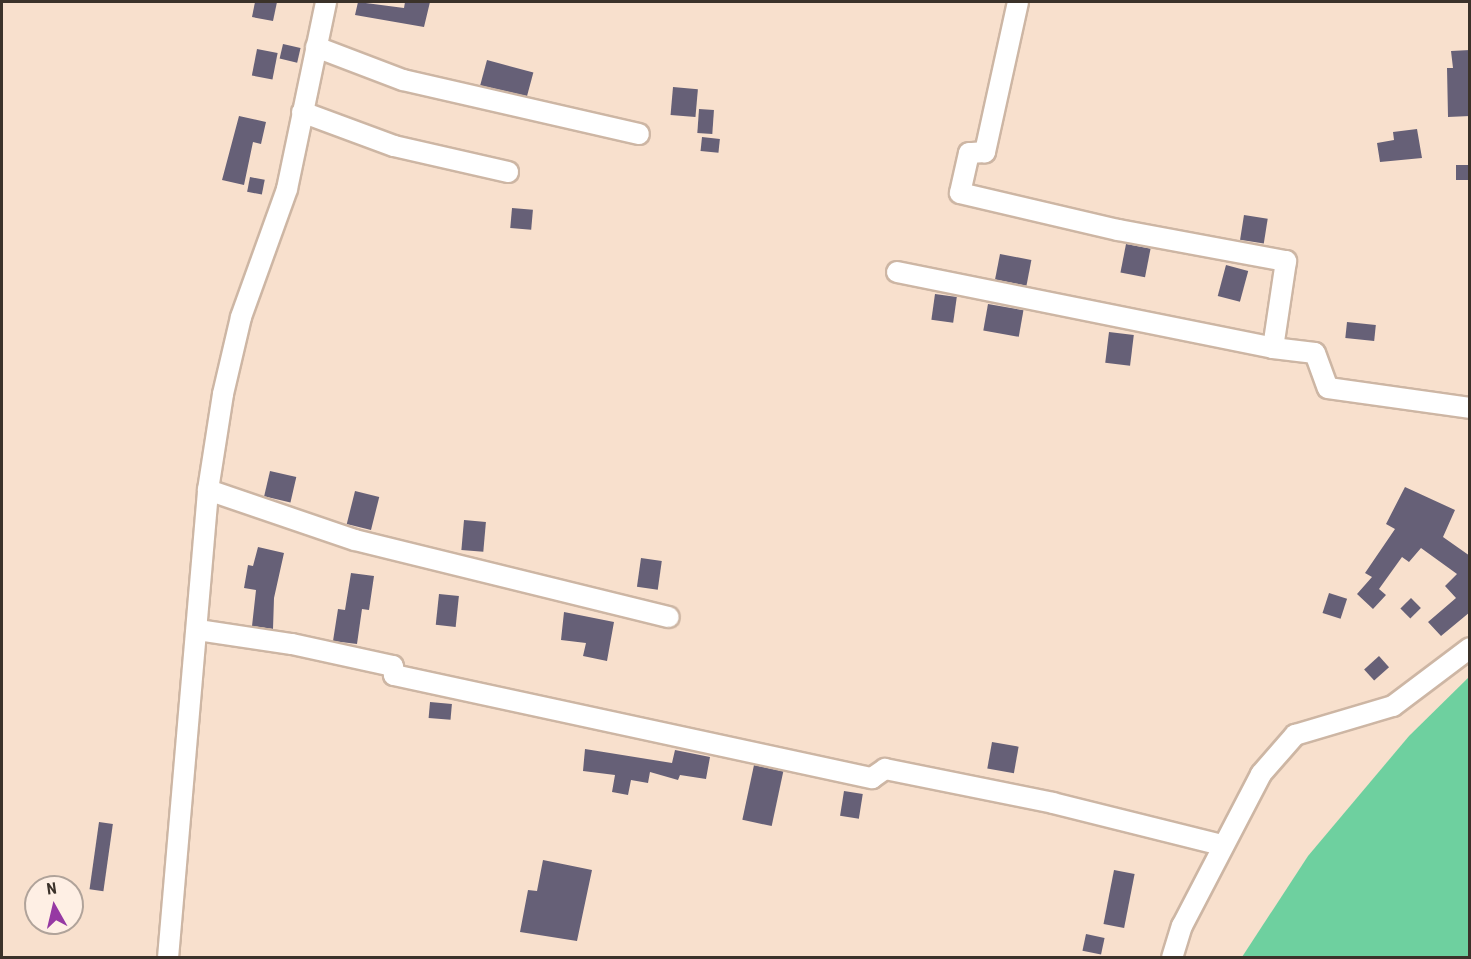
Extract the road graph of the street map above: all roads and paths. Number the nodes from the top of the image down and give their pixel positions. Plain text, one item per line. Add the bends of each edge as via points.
1 (326, 2) edge
2 (1018, 2) edge
3 (316, 47) junction
4 (302, 112) junction
5 (639, 135) dead end
6 (508, 172) dead end
7 (897, 272) dead end
8 (1272, 348) junction
9 (1470, 408) edge
10 (208, 490) junction
11 (669, 617) dead end
12 (198, 630) junction
13 (1470, 648) edge
14 (1222, 844) junction
15 (168, 957) edge
16 (1172, 957) edge

1 - 3 street
2 - 8 street via 985,152 969,153 960,193 1118,230 1286,261
3 - 4 street
3 - 5 street via 403,80
4 - 6 street via 394,146
4 - 10 street via 287,189 241,317
7 - 8 street
8 - 9 street via 1315,352 1328,388
10 - 11 street via 355,540
10 - 12 street
12 - 14 street via 393,666 394,675 872,778 885,769 1063,805
12 - 15 street
13 - 14 street via 1393,706 1295,735 1261,774
14 - 16 street via 1182,926

